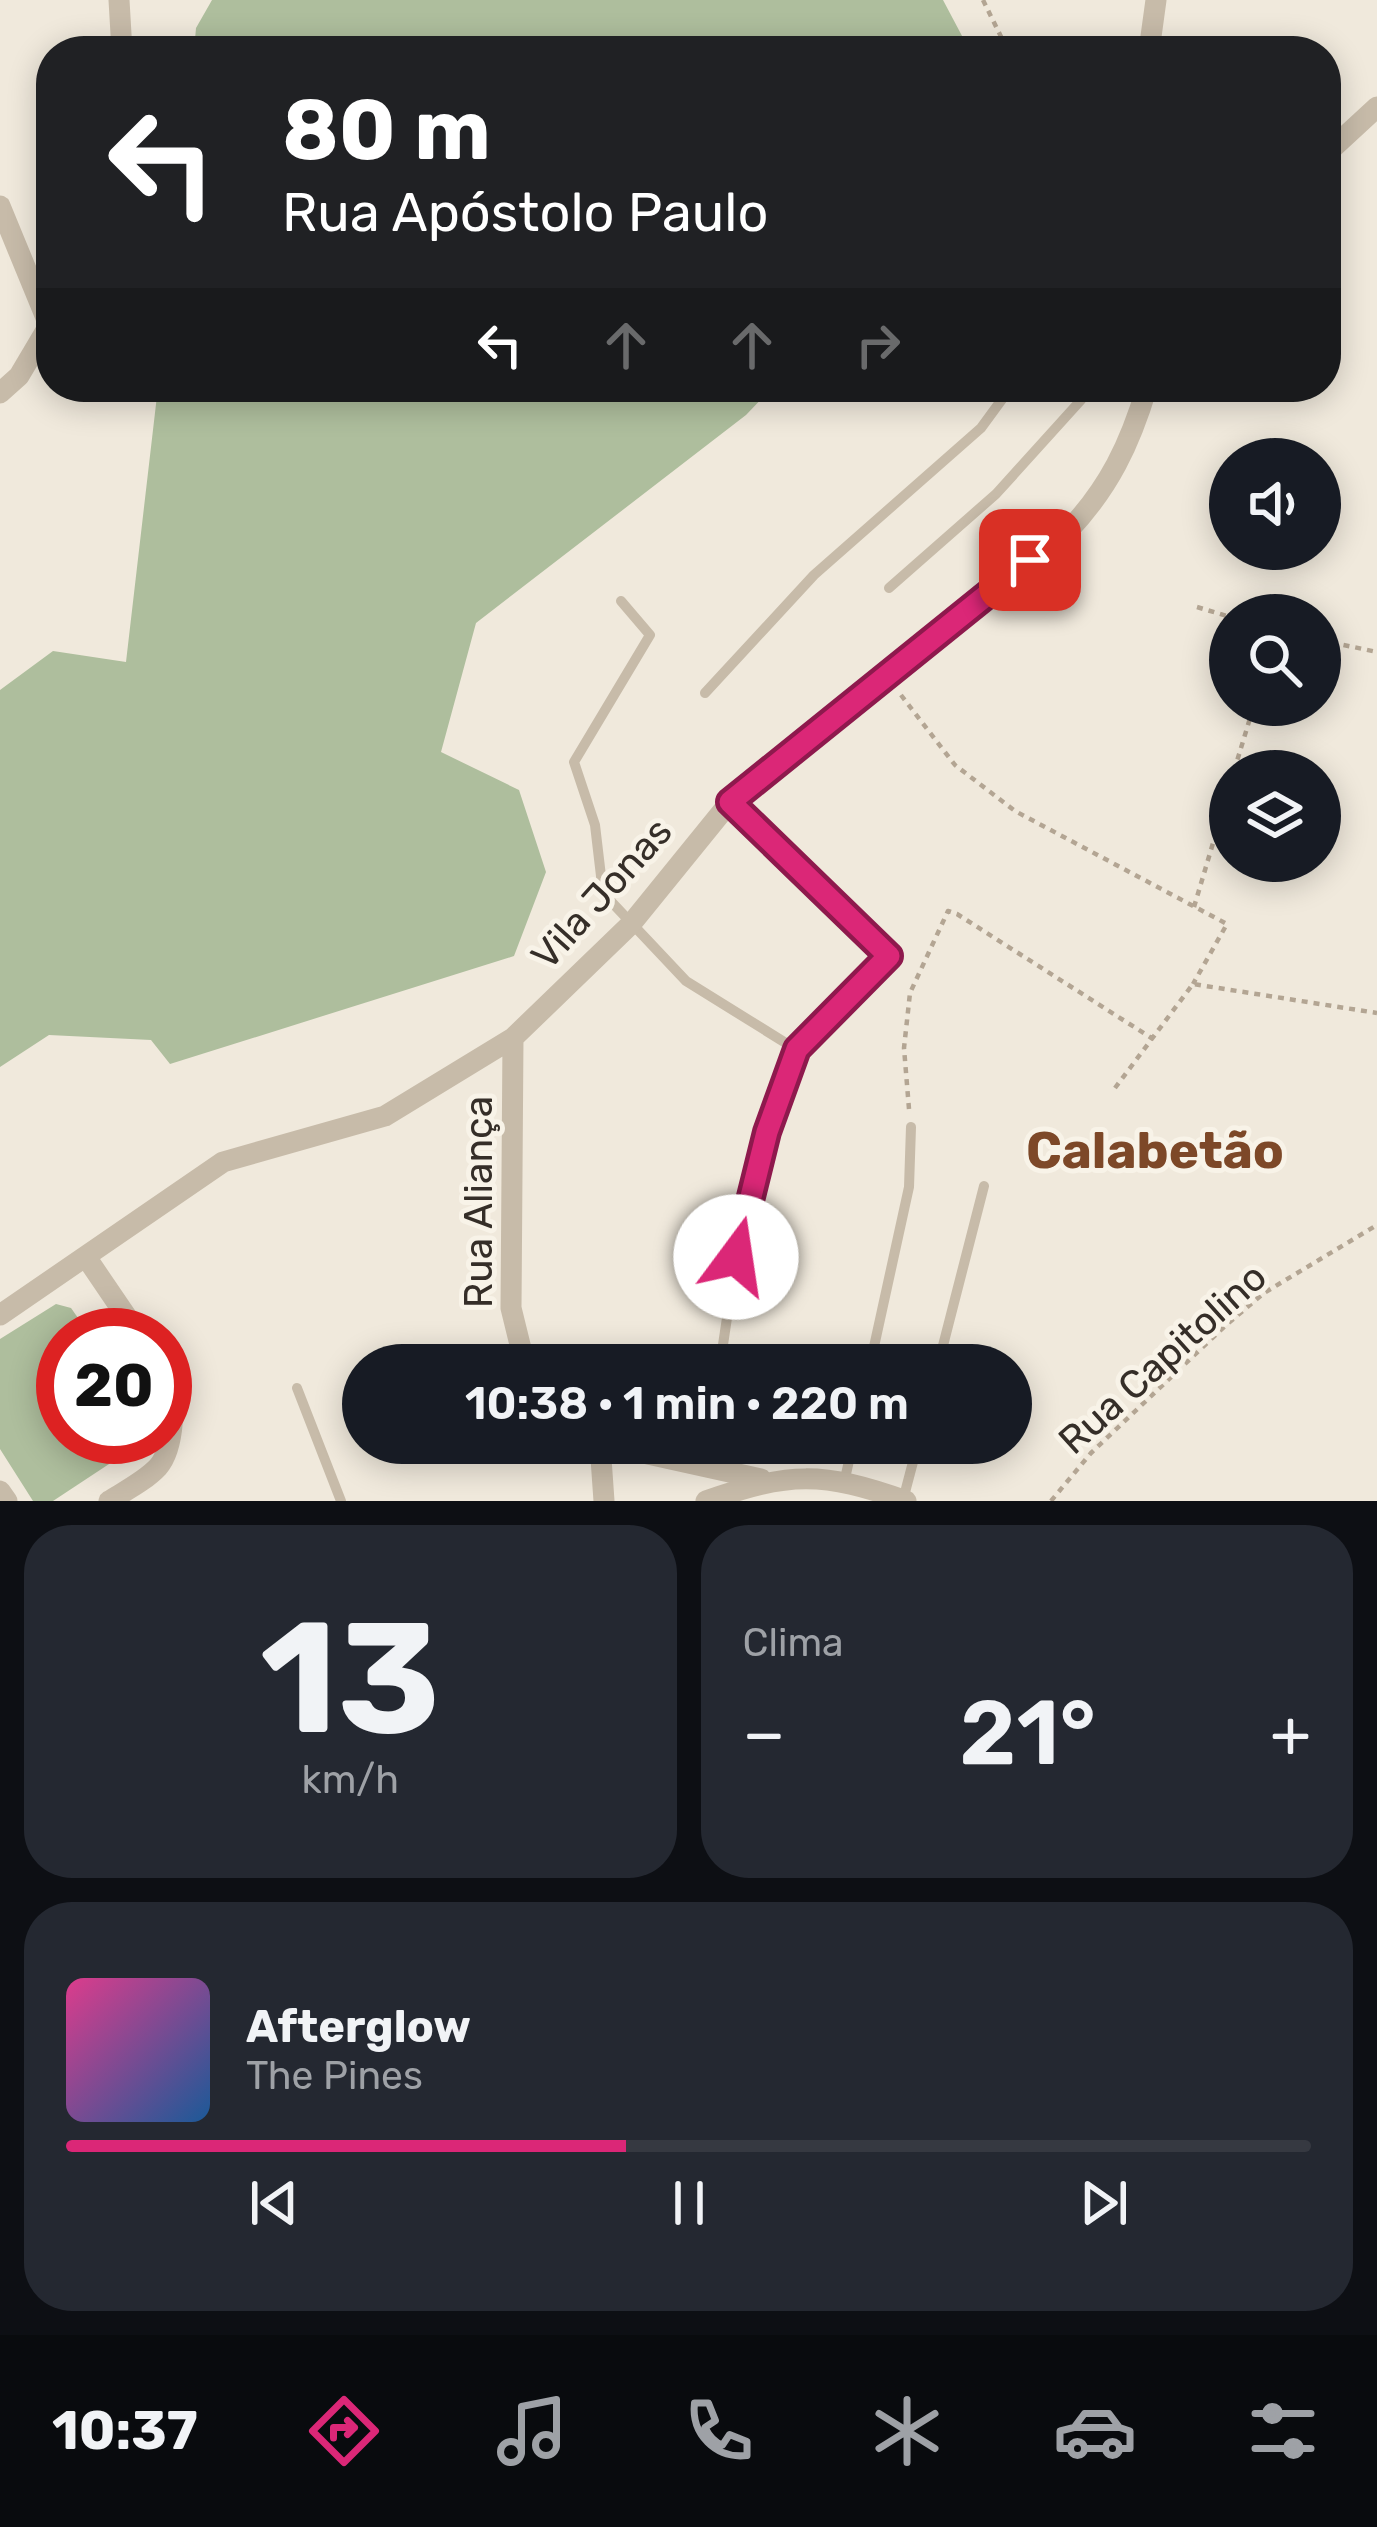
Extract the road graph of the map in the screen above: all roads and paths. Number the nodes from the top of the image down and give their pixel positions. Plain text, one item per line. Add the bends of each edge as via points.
1 (119, 0) edge
2 (982, 0) edge
3 (1156, 0) edge
4 (121, 36) edge
5 (1001, 36) edge
6 (1151, 36) edge
7 (1377, 107) edge
8 (1341, 140) edge
9 (0, 206) edge
10 (36, 290) edge
11 (36, 347) edge
12 (0, 393) edge
13 (1000, 402) edge
14 (1079, 402) edge
15 (1143, 402) edge
16 (889, 588) dead end
17 (621, 601) dead end
18 (1197, 607) dead end
19 (1209, 611) edge
20 (1341, 643) edge
21 (1376, 649) edge
22 (885, 674) junction
23 (705, 693) dead end
24 (730, 802) junction
25 (1209, 857) edge
26 (1194, 908) junction
27 (631, 924) junction
28 (1193, 984) junction
29 (1377, 1013) edge
30 (513, 1038) junction
31 (1153, 1039) junction
32 (797, 1049) junction
33 (1115, 1088) dead end
34 (911, 1127) joint
35 (984, 1186) dead end
36 (1377, 1225) edge
37 (86, 1257) junction
38 (121, 1308) edge
39 (0, 1315) edge
40 (520, 1344) edge
41 (723, 1344) edge
42 (875, 1344) edge
43 (943, 1344) edge
44 (297, 1388) dead end
45 (161, 1464) edge
46 (600, 1464) edge
47 (689, 1464) edge
48 (706, 1464) edge
49 (848, 1464) edge
50 (913, 1464) edge
51 (706, 1468) junction
52 (766, 1480) junction
53 (844, 1483) junction
54 (0, 1490) edge
55 (905, 1500) edge
56 (8, 1501) edge
57 (109, 1501) edge
58 (341, 1501) edge
59 (604, 1501) edge
60 (706, 1501) edge
61 (1051, 1501) edge

1 - 4 street
2 - 5 path
3 - 6 street
7 - 8 street
9 - 10 street
11 - 12 street
13 - 23 lane via 981,428 814,575
14 - 16 lane via 997,494
15 - 22 street, Vila Jonas via 1122,460 1090,508
17 - 27 lane via 650,635 574,762 595,826 603,893
18 - 19 path
20 - 21 path
22 - 24 street, Vila Jonas
22 - 26 path via 955,765 1015,811
24 - 27 street, Vila Jonas
24 - 32 lane via 889,956
25 - 26 path
26 - 28 path via 1227,924
27 - 30 street, Vila Jonas
27 - 32 lane via 686,981
28 - 29 path
28 - 31 path
30 - 37 street, Vila Jonas via 385,1116 223,1162
30 - 40 street, Rua Aliança via 511,1308
31 - 33 path
31 - 34 path via 948,911 904,1021
32 - 41 lane via 767,1132
34 - 42 lane via 909,1187
35 - 43 lane
36 - 61 path, Rua Capitolino via 1251,1304 1091,1453
37 - 38 street
37 - 39 street, Vila Jonas
44 - 58 lane
45 - 57 street
46 - 59 street
47 - 51 street
48 - 51 lane
49 - 53 lane
50 - 55 lane
51 - 52 street
52 - 53 street
52 - 60 street
53 - 55 street
54 - 56 street

